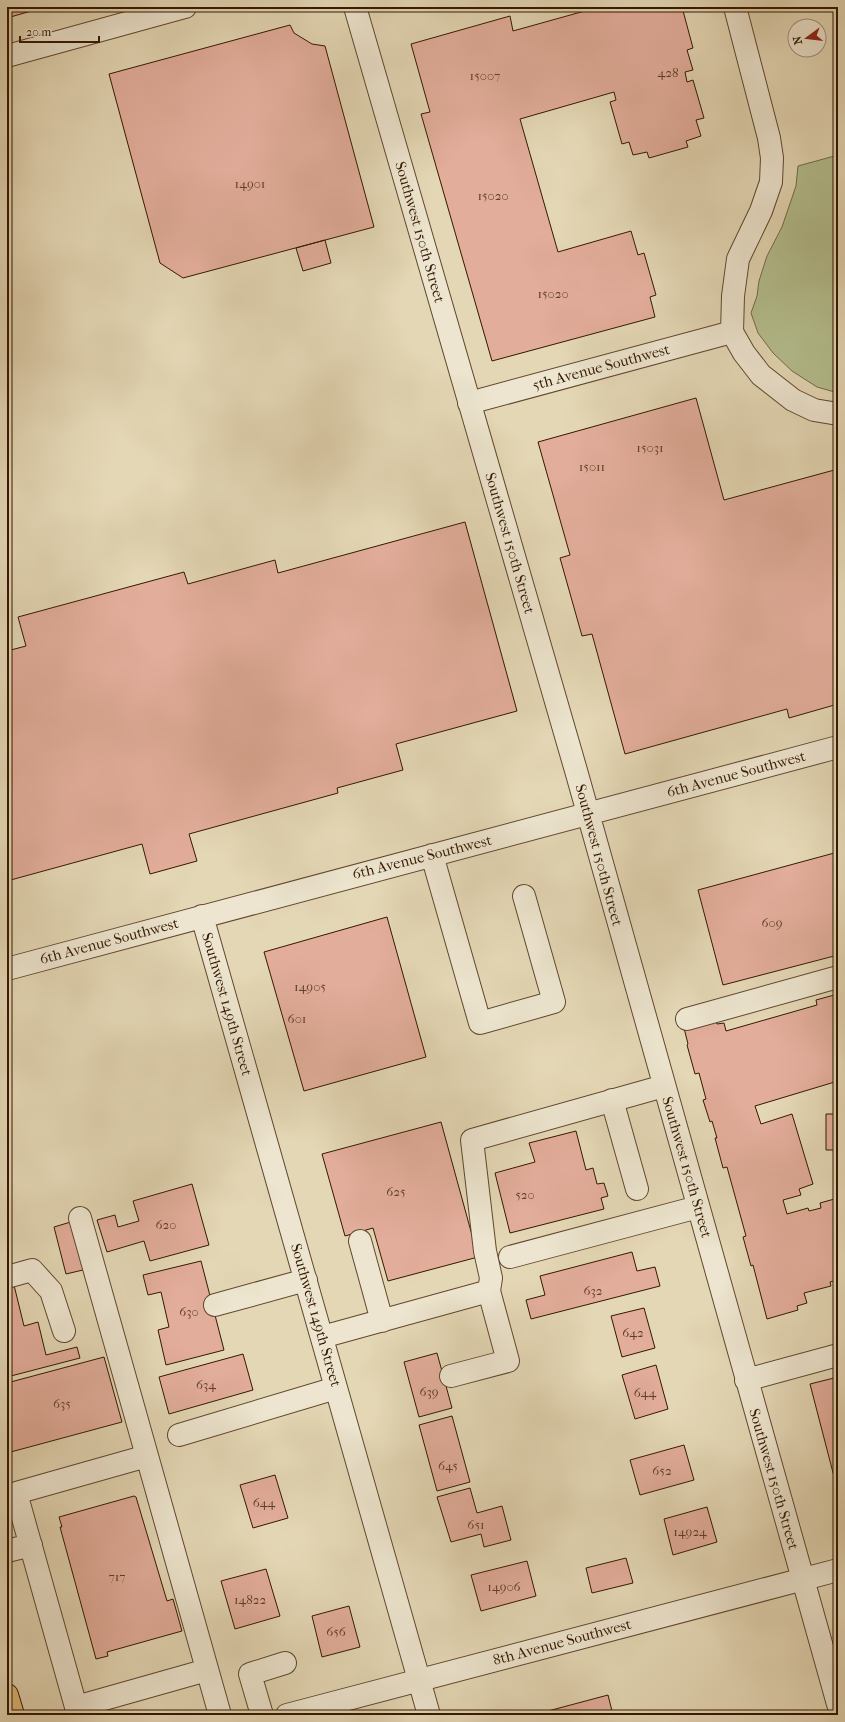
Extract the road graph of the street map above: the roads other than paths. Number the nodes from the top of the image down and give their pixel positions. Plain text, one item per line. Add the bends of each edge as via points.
1 (185, 7) edge
2 (355, 7) edge
3 (735, 7) edge
4 (7, 56) edge
5 (732, 332) junction
6 (469, 403) junction
7 (838, 414) edge
8 (838, 747) edge
9 (588, 814) junction
10 (432, 855) junction
11 (524, 896) dead end
12 (202, 916) junction
13 (7, 969) edge
14 (838, 977) edge
15 (686, 1019) dead end
16 (664, 1086) junction
17 (612, 1100) junction
18 (637, 1190) dead end
19 (698, 1207) junction
20 (80, 1218) dead end
21 (360, 1240) dead end
22 (510, 1256) dead end
23 (7, 1276) edge
24 (306, 1280) junction
25 (489, 1291) junction
26 (215, 1305) dead end
27 (382, 1320) junction
28 (64, 1331) dead end
29 (322, 1337) junction
30 (838, 1355) edge
31 (451, 1376) dead end
32 (746, 1380) junction
33 (336, 1388) junction
34 (179, 1435) dead end
35 (147, 1456) junction
36 (31, 1545) junction
37 (7, 1551) edge
38 (838, 1570) edge
39 (802, 1579) junction
40 (285, 1663) dead end
41 (207, 1670) junction
42 (420, 1680) junction
43 (7, 1695) edge
44 (838, 1704) edge
45 (114, 1706) edge
46 (13, 1715) edge
47 (220, 1715) edge
48 (262, 1715) edge
49 (287, 1715) edge
50 (429, 1715) edge

1 - 4 street
2 - 6 street, Southwest 150th Street
3 - 5 street via 772,158 771,182 761,211 738,259
5 - 6 street, 5th Avenue Southwest
5 - 7 street via 761,375 793,400 814,410
6 - 9 street, Southwest 150th Street
8 - 9 street, 6th Avenue Southwest
9 - 10 street, 6th Avenue Southwest
9 - 16 street, Southwest 150th Street
10 - 11 street via 480,1023 554,1002
10 - 12 street, 6th Avenue Southwest
12 - 13 street, 6th Avenue Southwest
12 - 24 street, Southwest 149th Street
14 - 15 street
16 - 17 street
16 - 19 street, Southwest 150th Street
17 - 18 street
17 - 25 street via 472,1140 485,1251 491,1278
19 - 22 street
19 - 32 street, Southwest 150th Street
20 - 35 street
21 - 27 street
23 - 28 street via 32,1270 51,1291
24 - 26 street
24 - 29 street, Southwest 149th Street
25 - 27 street
25 - 31 street via 508,1361
27 - 29 street
29 - 33 street, Southwest 149th Street
30 - 32 street
32 - 39 street, Southwest 150th Street
33 - 34 street
33 - 42 street, Southwest 149th Street
35 - 36 street via 16,1493
35 - 41 street
36 - 37 street
36 - 45 street via 76,1707
38 - 39 street, 8th Avenue Southwest
39 - 42 street, 8th Avenue Southwest
39 - 44 street, Southwest 150th Street
40 - 48 street via 250,1674
41 - 45 street
41 - 47 street
42 - 49 street, 8th Avenue Southwest
42 - 50 street, Southwest 149th Street
43 - 46 main road

